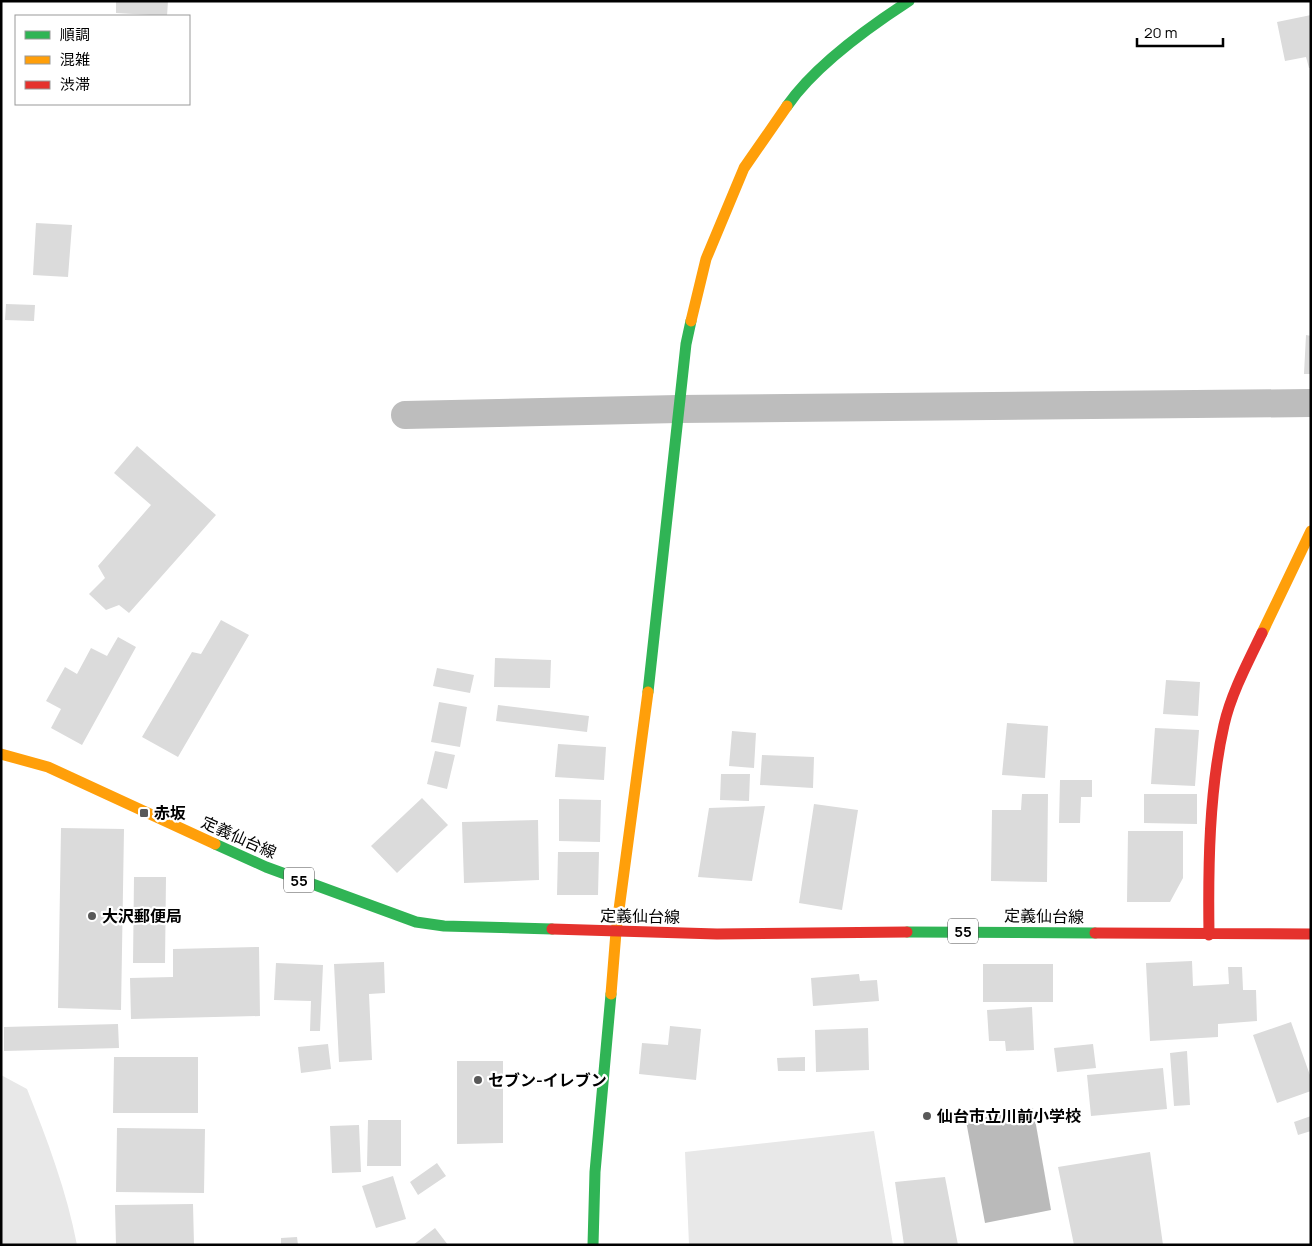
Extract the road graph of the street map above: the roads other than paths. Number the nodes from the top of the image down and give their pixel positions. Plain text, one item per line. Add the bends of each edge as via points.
1 (909, 1) edge
2 (1311, 403) edge
3 (678, 409) junction
4 (405, 415) dead end
5 (1311, 532) edge
6 (1, 754) edge
7 (616, 932) junction
8 (1311, 934) edge
9 (1209, 935) junction
10 (593, 1245) edge

1 - 3 street via 869,27 797,91 744,168 706,259 686,344
2 - 3 street
3 - 4 street
3 - 7 street via 646,714
5 - 9 street via 1247,664 1224,724 1210,852
6 - 7 street, 定義仙台線 / 55 via 48,767 266,867 416,922
7 - 9 street, 定義仙台線 / 55 via 948,931
7 - 10 street via 595,1172
8 - 9 street, 定義仙台線 / 55

